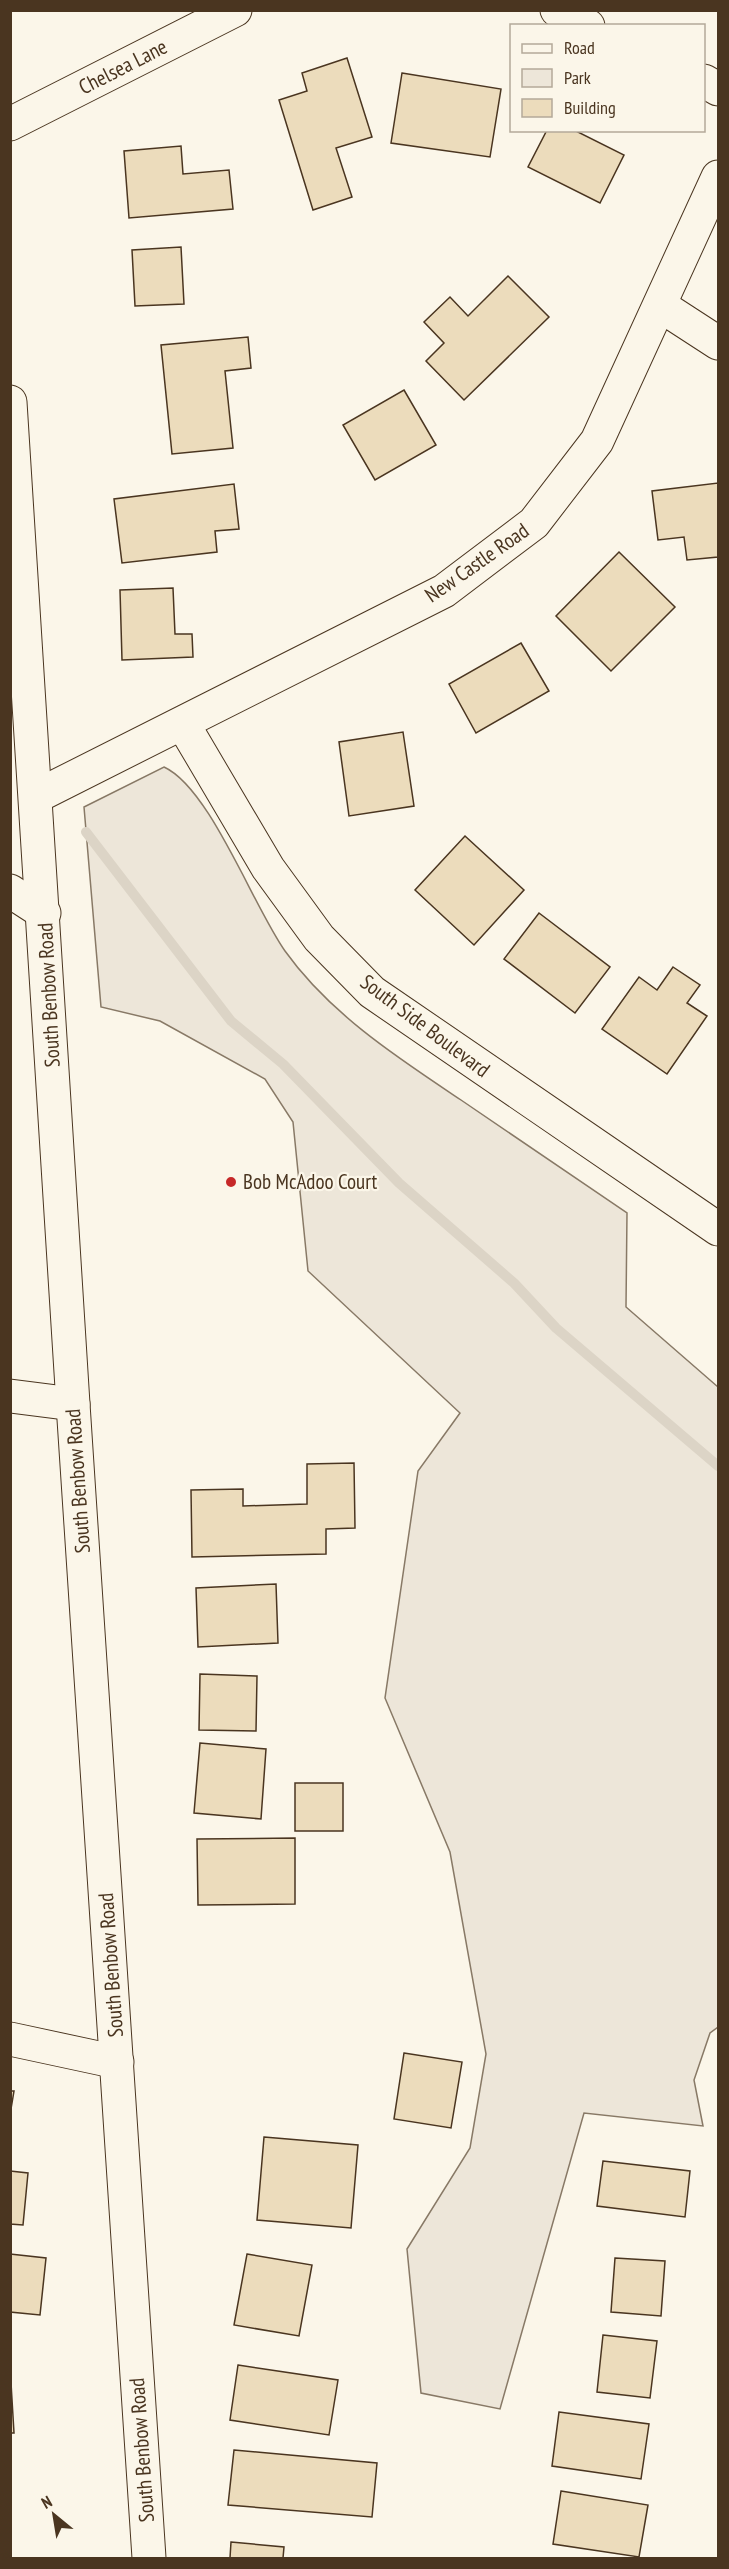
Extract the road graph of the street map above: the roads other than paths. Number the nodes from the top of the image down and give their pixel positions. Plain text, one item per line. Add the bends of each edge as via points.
1 (235, 10) edge
2 (557, 10) edge
3 (584, 24) edge
4 (10, 124) edge
5 (718, 177) edge
6 (661, 306) junction
7 (718, 343) edge
8 (10, 402) edge
9 (183, 724) junction
10 (37, 796) junction
11 (10, 891) edge
12 (44, 913) junction
13 (718, 1229) edge
14 (10, 1396) edge
15 (73, 1404) junction
16 (10, 2039) edge
17 (117, 2062) junction
18 (149, 2559) edge

1 - 4 street, Chelsea Lane
2 - 3 street
5 - 6 street, New Castle Road
6 - 7 street
6 - 9 street, New Castle Road via 597,441 534,524 444,591
8 - 10 street, South Benbow Road
9 - 10 street, New Castle Road
9 - 13 street, South Side Boulevard via 268,868 319,938 372,992
10 - 12 street, South Benbow Road
11 - 12 street
12 - 15 street, South Benbow Road
14 - 15 street
15 - 17 street, South Benbow Road
16 - 17 street
17 - 18 street, South Benbow Road

